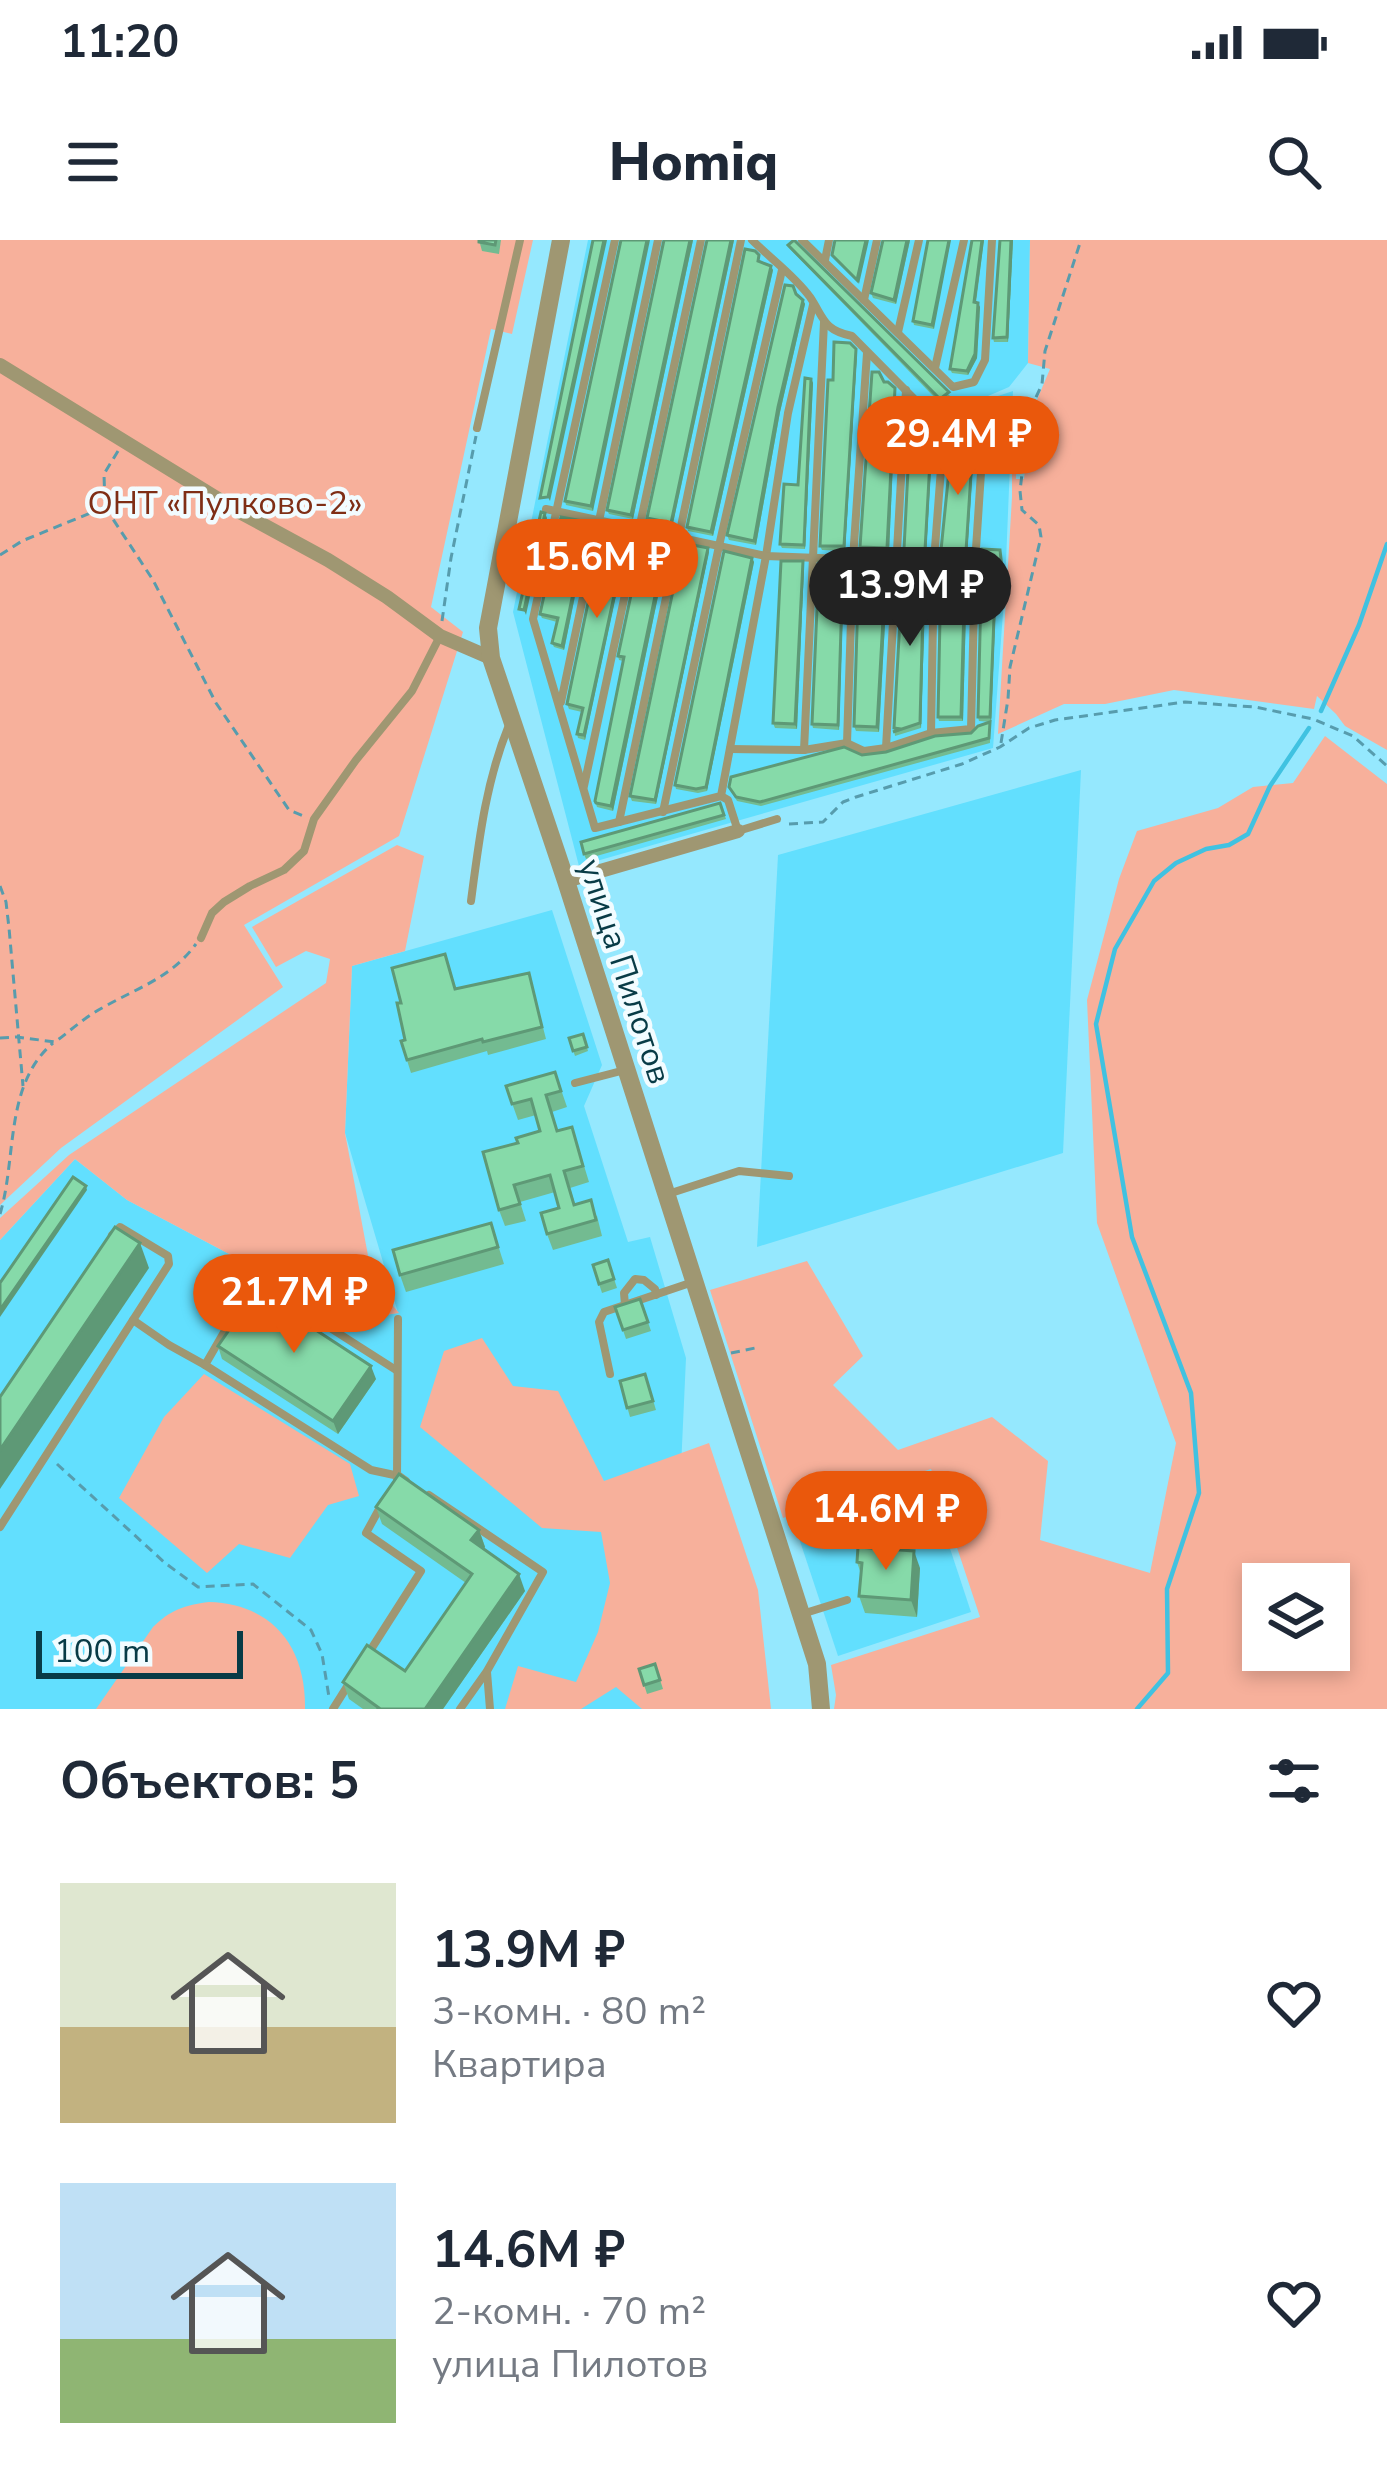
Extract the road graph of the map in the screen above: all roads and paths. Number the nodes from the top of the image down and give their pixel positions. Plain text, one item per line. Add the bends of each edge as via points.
1 (520, 240) edge
2 (561, 240) edge
3 (615, 240) edge
4 (658, 240) edge
5 (701, 240) edge
6 (741, 240) edge
7 (752, 240) edge
8 (802, 240) edge
9 (829, 240) edge
10 (877, 240) edge
11 (919, 240) edge
12 (964, 240) edge
13 (992, 240) edge
14 (1081, 240) edge
15 (824, 262) junction
16 (782, 270) junction
17 (864, 302) junction
18 (813, 305) junction
19 (824, 321) junction
20 (898, 334) junction
21 (868, 352) junction
22 (0, 365) edge
23 (935, 369) junction
24 (906, 390) junction
25 (477, 428) joint
26 (944, 429) junction
27 (124, 442) junction
28 (105, 507) junction
29 (546, 509) edge
30 (558, 513) junction
31 (598, 521) junction
32 (638, 529) junction
33 (678, 538) junction
34 (719, 546) junction
35 (0, 556) edge
36 (766, 556) junction
37 (812, 557) junction
38 (853, 559) junction
39 (894, 561) junction
40 (934, 561) junction
41 (975, 564) junction
42 (440, 636) junction
43 (491, 658) junction
44 (560, 708) junction
45 (511, 718) junction
46 (931, 734) junction
47 (847, 743) junction
48 (1000, 747) junction
49 (886, 748) junction
50 (730, 749) junction
51 (805, 750) junction
52 (1387, 766) edge
53 (583, 788) junction
54 (721, 796) junction
55 (663, 812) junction
56 (314, 819) junction
57 (777, 820) joint
58 (619, 822) junction
59 (738, 831) junction
60 (566, 881) junction
61 (0, 886) edge
62 (471, 901) dead end
63 (0, 927) edge
64 (10, 928) junction
65 (201, 938) joint
66 (17, 1036) junction
67 (0, 1038) edge
68 (55, 1042) junction
69 (626, 1069) junction
70 (575, 1084) dead end
71 (23, 1086) junction
72 (789, 1176) dead end
73 (666, 1195) junction
74 (0, 1214) edge
75 (102, 1249) edge
76 (694, 1282) junction
77 (656, 1295) junction
78 (626, 1305) junction
79 (398, 1319) dead end
80 (133, 1320) junction
81 (760, 1347) dead end
82 (718, 1355) junction
83 (205, 1365) junction
84 (397, 1370) junction
85 (610, 1374) dead end
86 (46, 1454) junction
87 (400, 1476) junction
88 (1, 1524) edge
89 (847, 1600) dead end
90 (801, 1615) junction
91 (487, 1671) junction
92 (332, 1709) edge
93 (460, 1709) edge
94 (490, 1709) edge
95 (821, 1709) edge

1 - 25 lane
2 - 43 street, улица Пилотов via 488,628
3 - 30 lane
4 - 31 lane
5 - 32 lane
6 - 33 lane
7 - 16 lane
8 - 15 lane
9 - 15 lane
10 - 17 lane
11 - 20 lane
12 - 23 lane
13 - 23 lane via 985,360 974,382 953,387
14 - 48 path via 1029,412 1020,491 1022,510 1041,537
15 - 17 lane
16 - 18 lane
16 - 34 lane
17 - 20 lane
18 - 19 lane
18 - 36 lane
19 - 21 lane
19 - 37 lane
20 - 23 lane
21 - 24 lane
21 - 38 lane
22 - 27 street
24 - 26 lane
24 - 39 lane
25 - 42 path
26 - 40 lane
26 - 41 lane via 983,442
27 - 28 path via 104,473
27 - 42 street via 387,596
28 - 35 path
28 - 56 path via 216,703 289,811
29 - 30 lane
30 - 31 lane
30 - 44 lane via 533,620
31 - 32 lane
31 - 44 lane
32 - 33 lane
32 - 53 lane
33 - 34 lane
33 - 58 lane
34 - 36 lane
34 - 55 lane
36 - 37 lane
36 - 50 lane
37 - 38 lane
37 - 51 lane
38 - 39 lane
38 - 47 lane
39 - 40 lane
39 - 49 lane
40 - 41 lane
40 - 46 lane
41 - 46 lane via 971,730
42 - 43 street
42 - 56 lane via 412,691
43 - 45 street, улица Пилотов
44 - 53 lane
45 - 60 street, улица Пилотов
45 - 62 lane via 493,763
46 - 49 lane
47 - 49 lane
47 - 51 lane
48 - 52 path via 1054,720 1218,703 1313,719 1352,736
48 - 57 path via 843,802 823,822
50 - 51 lane
50 - 54 lane
53 - 58 lane via 595,828
54 - 55 lane
54 - 59 lane
55 - 58 lane
56 - 65 lane via 294,862 224,902
57 - 59 lane
59 - 60 street
60 - 69 street, улица Пилотов
61 - 64 path
63 - 64 path
64 - 66 path
65 - 68 path via 176,969
66 - 67 path
66 - 68 path
66 - 71 path
68 - 71 path
69 - 70 lane
69 - 73 street, улица Пилотов
71 - 74 path
72 - 73 lane via 739,1171
73 - 76 street, улица Пилотов
75 - 80 lane via 121,1227 169,1257
76 - 77 lane
76 - 82 street, улица Пилотов
77 - 78 lane
77 - 78 lane via 635,1279
78 - 85 lane via 599,1322
79 - 84 lane
80 - 83 lane
80 - 86 lane
81 - 82 path
82 - 90 street, улица Пилотов
83 - 84 lane via 245,1296 266,1287
83 - 87 lane via 370,1470
84 - 87 lane
86 - 88 lane
86 - 92 path via 198,1587 253,1584 311,1630
87 - 91 lane via 543,1572
87 - 92 lane via 366,1532 421,1574
89 - 90 lane
90 - 95 street, улица Пилотов
91 - 93 lane
91 - 94 lane

